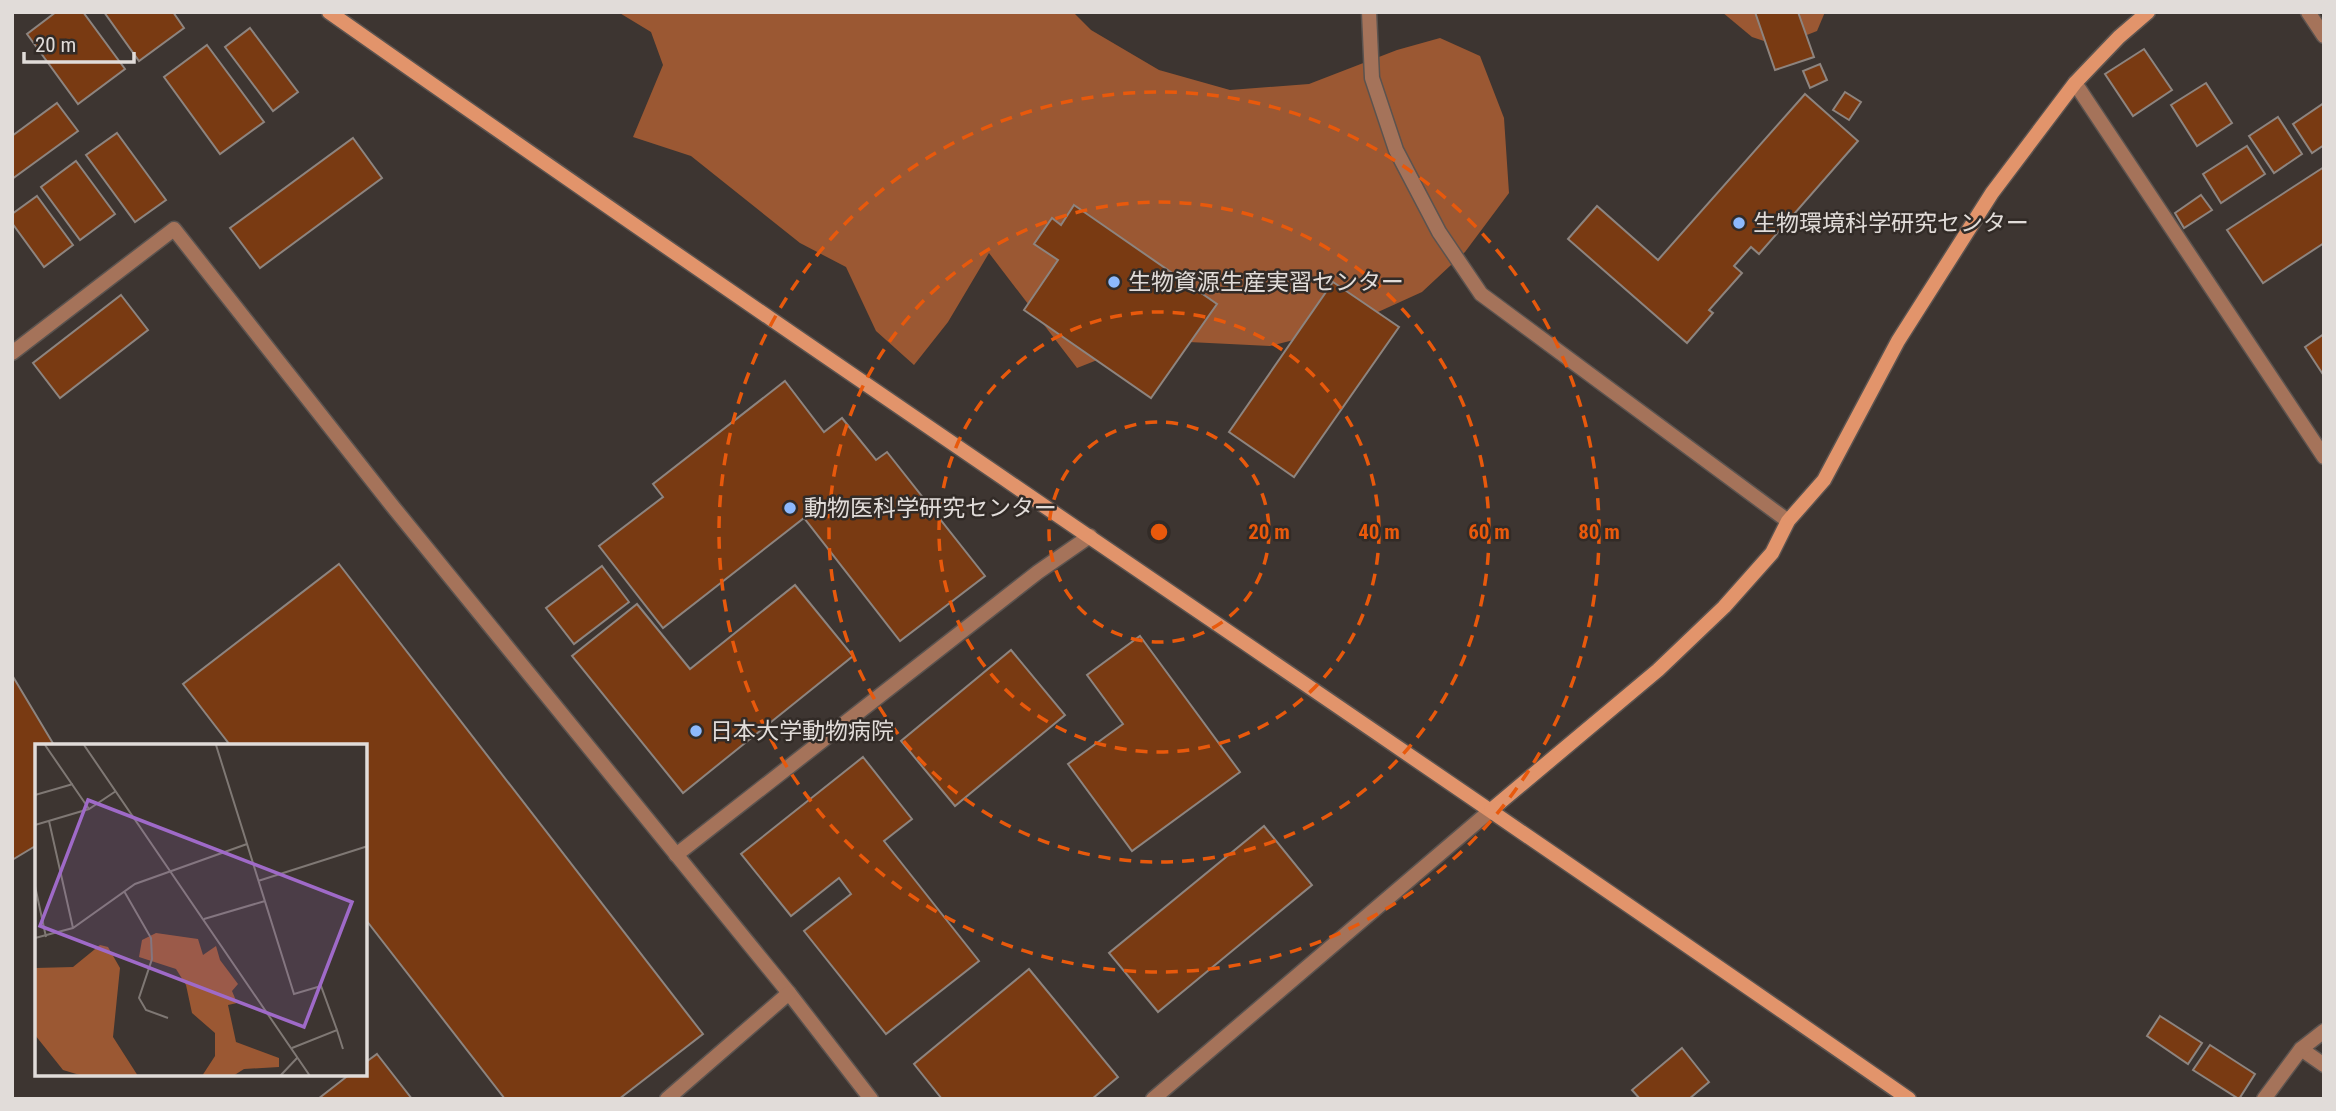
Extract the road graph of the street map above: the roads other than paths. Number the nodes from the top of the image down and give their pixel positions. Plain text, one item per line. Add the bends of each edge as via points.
1 (329, 12) edge
2 (1369, 12) edge
3 (2148, 12) edge
4 (2308, 12) edge
5 (2324, 36) edge
6 (2076, 83) junction
7 (12, 354) edge
8 (2324, 457) edge
9 (1788, 521) junction
10 (1090, 536) junction
11 (1491, 810) junction
12 (676, 855) junction
13 (789, 993) junction
14 (2324, 1031) edge
15 (2301, 1049) junction
16 (2324, 1065) edge
17 (667, 1099) edge
18 (871, 1099) edge
19 (1153, 1099) edge
20 (1909, 1099) edge
21 (2264, 1099) edge

1 - 10 street
2 - 9 street via 1372,78 1396,150 1439,232 1481,294
3 - 6 street
4 - 5 street
6 - 8 street
6 - 9 street via 1992,193 1898,341 1824,480
7 - 12 street via 174,229
9 - 11 street via 1772,553 1724,607 1658,670
10 - 11 street
10 - 12 street
11 - 19 street
11 - 20 street
12 - 13 street
13 - 17 street
13 - 18 street
14 - 15 street
15 - 16 street
15 - 21 street

